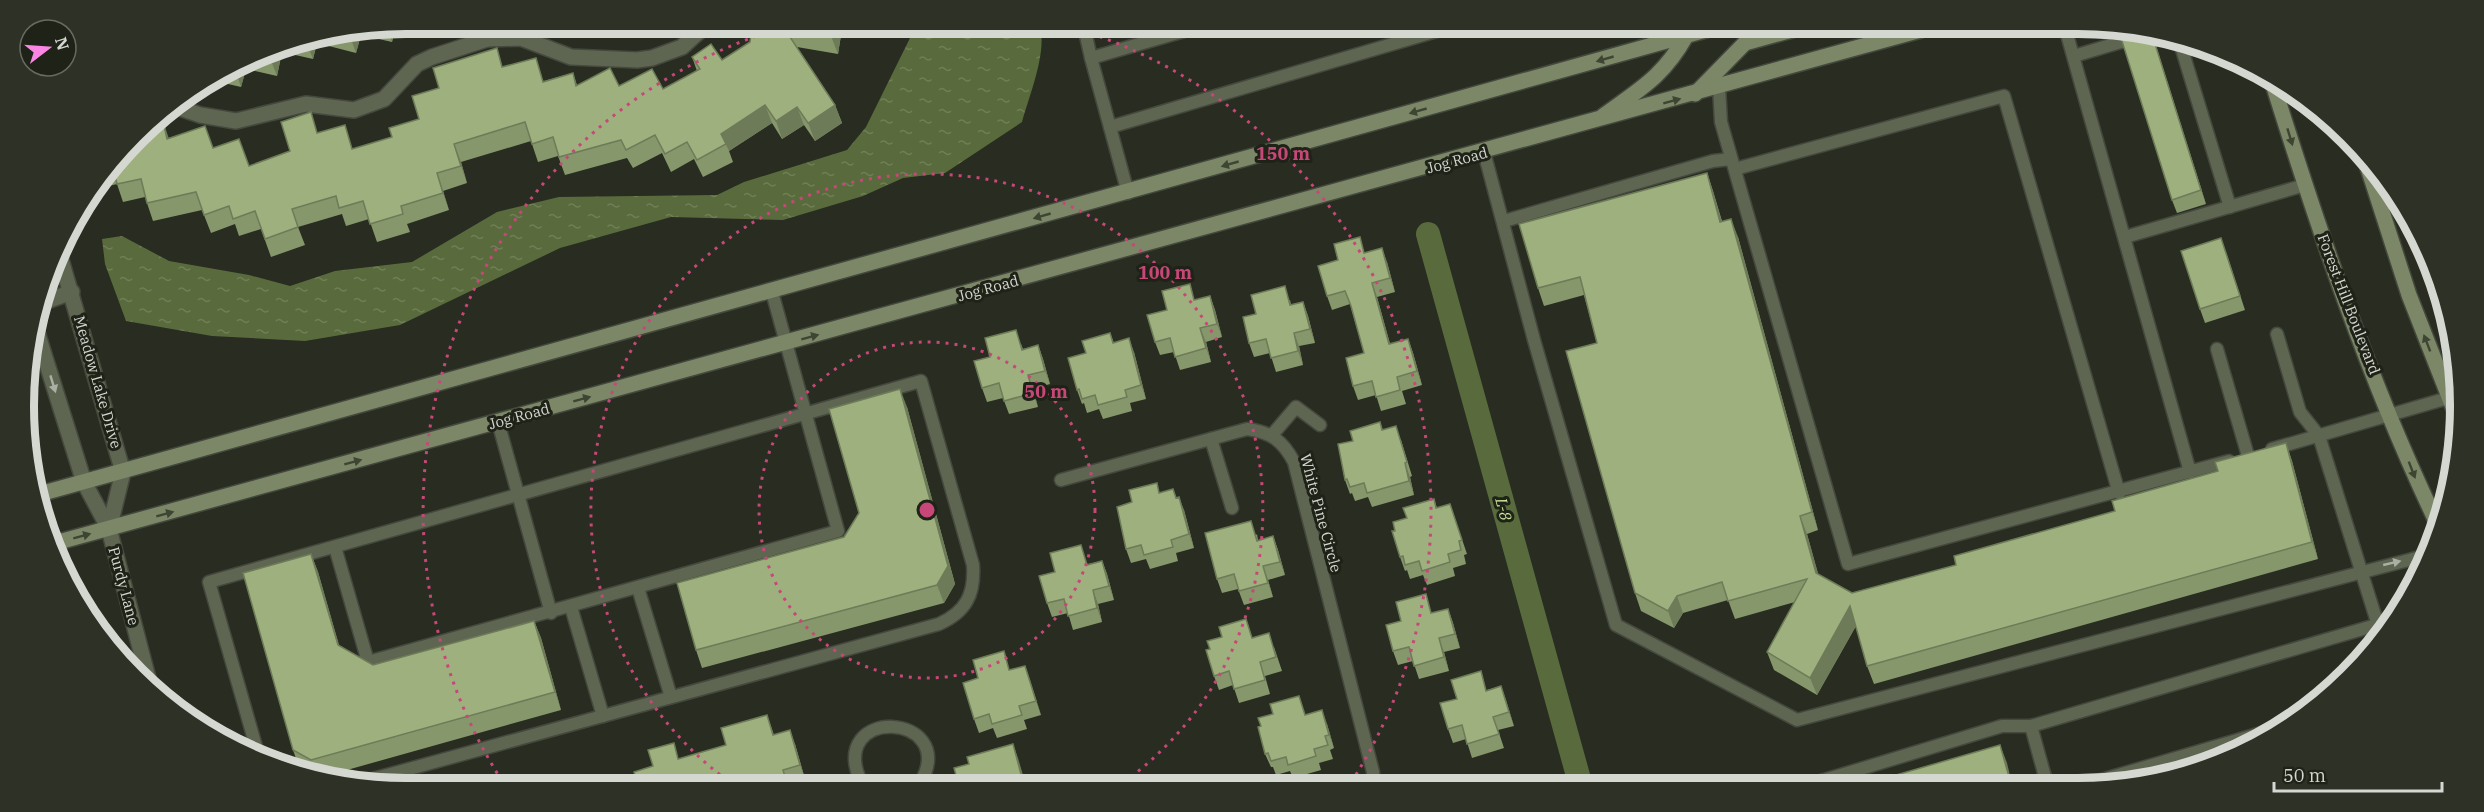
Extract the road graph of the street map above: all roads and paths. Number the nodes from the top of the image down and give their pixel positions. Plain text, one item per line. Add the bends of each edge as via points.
1 (696, 34) edge
2 (1086, 34) edge
3 (1174, 34) edge
4 (1427, 34) edge
5 (1678, 34) edge
6 (1686, 34) edge
7 (1778, 34) edge
8 (1907, 34) edge
9 (2067, 34) edge
10 (1661, 36) edge
11 (2131, 39) edge
12 (2182, 49) edge
13 (2074, 56) junction
14 (1091, 58) junction
15 (1719, 87) junction
16 (2275, 91) edge
17 (1694, 95) junction
18 (183, 109) edge
19 (1595, 122) junction
20 (1110, 127) junction
21 (1484, 152) junction
22 (1733, 164) junction
23 (2371, 178) edge
24 (2305, 185) junction
25 (1128, 193) junction
26 (2230, 207) junction
27 (1504, 221) junction
28 (2125, 237) junction
29 (63, 264) edge
30 (72, 292) junction
31 (772, 292) junction
32 (50, 300) edge
33 (2277, 334) dead end
34 (40, 343) edge
35 (787, 343) junction
36 (2217, 349) dead end
37 (2450, 402) edge
38 (806, 414) junction
39 (2391, 415) junction
40 (498, 422) junction
41 (1320, 425) dead end
42 (1272, 435) junction
43 (2319, 436) junction
44 (1211, 439) junction
45 (2248, 456) junction
46 (123, 472) junction
47 (2190, 472) junction
48 (1061, 480) dead end
49 (84, 482) junction
50 (45, 493) edge
51 (2119, 493) junction
52 (518, 495) junction
53 (1232, 508) dead end
54 (2433, 514) edge
55 (109, 529) junction
56 (60, 542) edge
57 (335, 547) junction
58 (2417, 558) edge
59 (2361, 571) junction
60 (638, 588) junction
61 (571, 607) junction
62 (551, 613) junction
63 (2382, 619) edge
64 (2378, 625) edge
65 (146, 672) edge
66 (671, 697) junction
67 (603, 716) junction
68 (2031, 726) junction
69 (2244, 738) edge
70 (257, 746) edge
71 (2118, 775) edge
72 (380, 777) edge
73 (860, 778) edge
74 (922, 778) edge
75 (1373, 778) edge
76 (1831, 778) edge
77 (2045, 778) edge

1 - 18 street via 682,47 637,60 571,57 521,38 487,39 417,64 384,99 354,110 306,104 236,121
2 - 14 lane
3 - 14 lane
4 - 20 lane
5 - 10 main road
6 - 19 main road via 1672,61 1654,79
7 - 17 main road via 1745,43
8 - 15 main road, Jog Road
9 - 13 lane
10 -> 25 main road
11 - 13 lane
12 - 26 lane
13 - 28 lane
14 - 20 lane
15 - 17 main road, Jog Road
15 - 22 lane via 1721,122
16 -> 24 main road, Forest Hill Boulevard
19 -> 17 main road, Jog Road
19 - 21 main road, Jog Road
20 - 25 lane
21 - 27 lane
35 -> 21 main road, Jog Road
22 - 27 lane via 1713,161
22 - 51 lane via 2004,96
22 - 51 lane via 1848,564
37 -> 23 main road via 2409,295
24 - 26 lane
24 - 39 main road, Forest Hill Boulevard
25 -> 31 main road
26 - 28 lane
27 - 59 lane via 1537,352 1616,625 1797,720
28 - 47 lane
29 - 30 street, Meadow Lake Drive
30 - 32 street
30 - 46 street, Meadow Lake Drive
31 - 35 lane
31 - 46 main road
33 - 43 lane via 2300,412
34 -> 49 street
35 - 38 lane
40 -> 35 main road, Jog Road
36 - 45 lane
37 - 39 lane
38 - 52 lane
38 - 60 lane via 838,531
38 - 66 lane via 921,381 973,565 971,594 964,608 939,624
39 - 43 lane
39 -> 54 main road, Forest Hill Boulevard
40 - 52 lane
55 -> 40 main road, Jog Road
41 - 42 lane via 1296,407
42 - 44 lane via 1247,429
42 - 75 lane, White Pine Circle via 1294,462
43 - 45 lane
43 - 59 lane
44 - 48 lane
44 - 53 lane
45 - 47 lane
46 - 49 main road
46 - 55 street, Purdy Lane
47 - 51 lane
49 - 50 main road
49 - 55 street, Purdy Lane
52 - 57 lane
52 - 62 lane
56 -> 55 main road, Jog Road
55 - 65 street, Purdy Lane
57 - 62 lane via 368,662
57 - 70 lane via 209,582
59 -> 58 lane
59 - 63 lane
60 - 61 lane
60 - 66 lane
61 - 62 lane
61 - 67 lane
64 - 68 lane
66 - 67 lane
67 - 72 lane
68 - 76 lane via 2002,726
68 - 77 lane
69 - 71 lane
73 - 74 lane via 855,760 862,739 881,726 892,725 913,732 921,741 928,762

